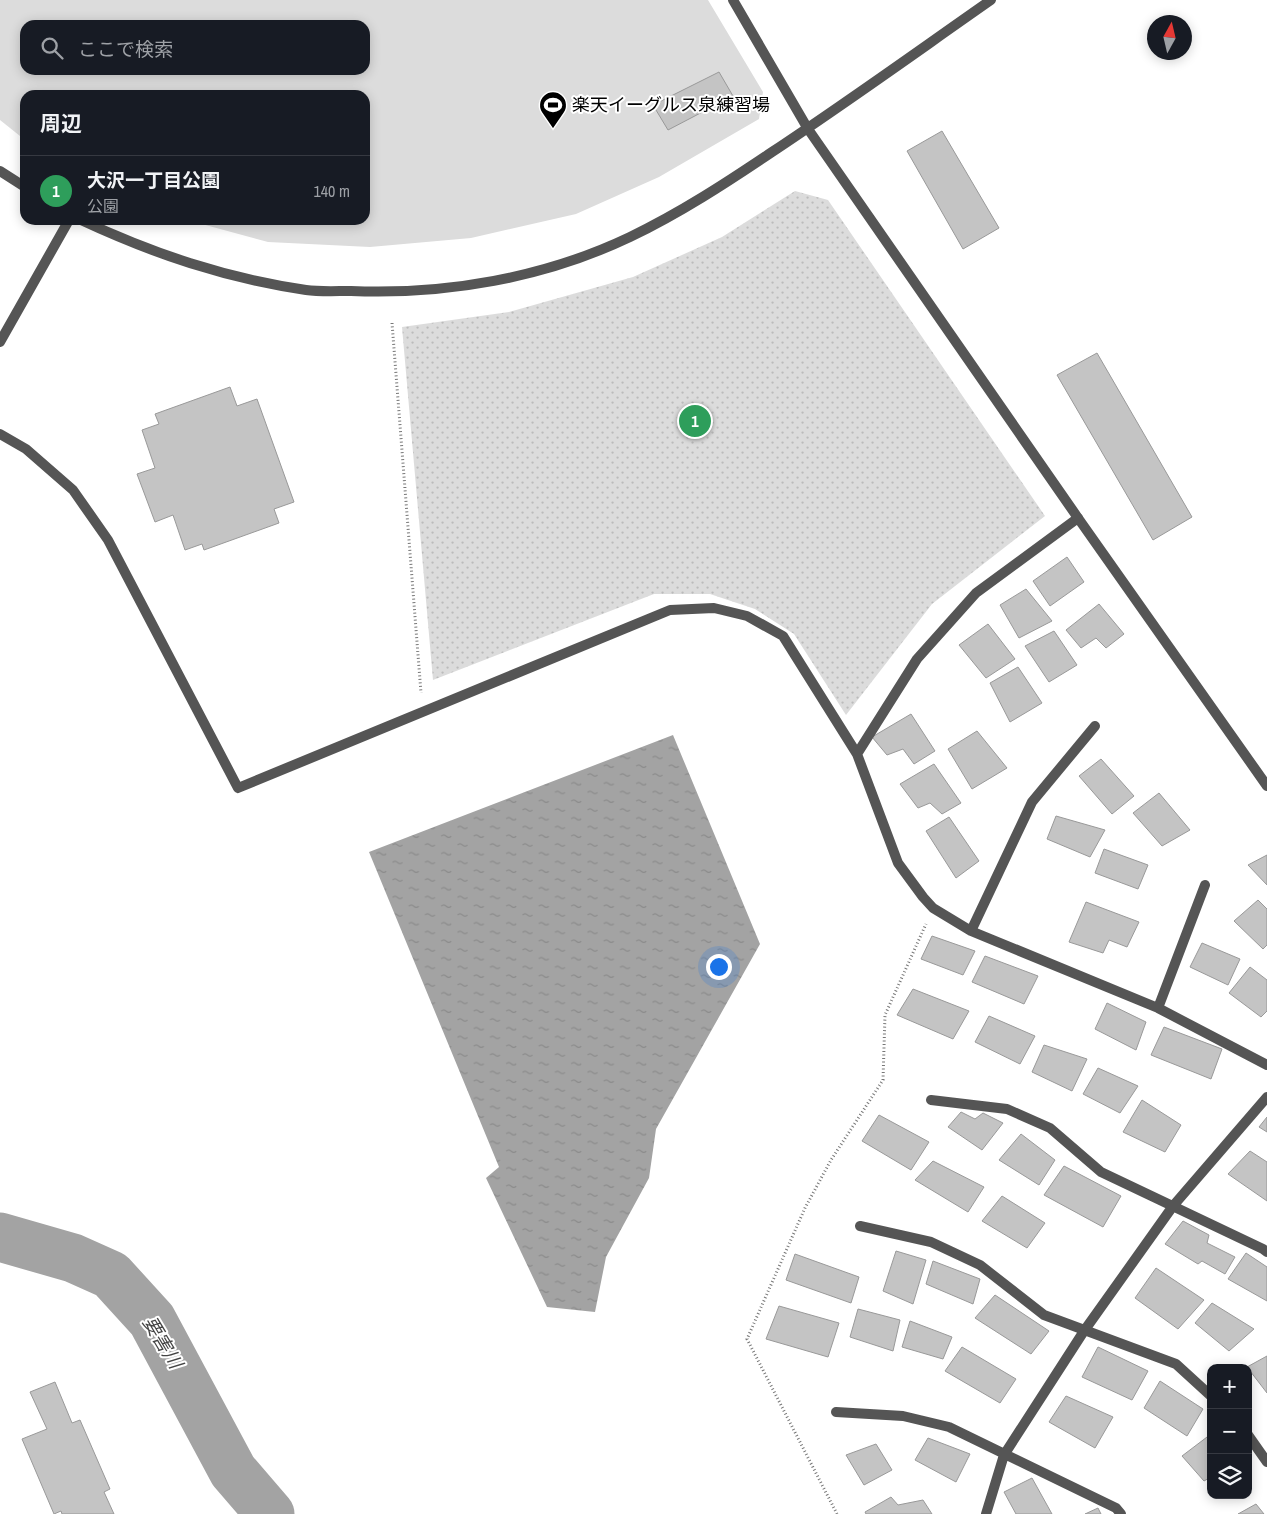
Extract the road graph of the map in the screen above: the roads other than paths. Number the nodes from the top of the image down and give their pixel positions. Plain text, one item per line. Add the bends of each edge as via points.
1 (733, 0) edge
2 (991, 0) edge
3 (808, 129) junction
4 (0, 170) edge
5 (20, 184) edge
6 (66, 225) edge
7 (91, 225) edge
8 (0, 342) edge
9 (0, 434) edge
10 (1078, 518) junction
11 (1095, 726) dead end
12 (857, 754) junction
13 (1267, 786) edge
14 (1205, 885) dead end
15 (971, 931) junction
16 (1158, 1008) junction
17 (1267, 1065) edge
18 (1267, 1097) edge
19 (931, 1100) dead end
20 (1173, 1206) junction
21 (860, 1226) dead end
22 (1267, 1252) edge
23 (1084, 1331) junction
24 (1207, 1392) edge
25 (836, 1412) dead end
26 (1252, 1441) edge
27 (1004, 1455) junction
28 (1267, 1462) edge
29 (986, 1514) edge
30 (1121, 1514) edge

1 - 3 street
2 - 3 street
3 - 7 street via 701,199 628,238 558,265 500,280 437,289 308,290 243,279 184,263
3 - 10 street
4 - 5 street
6 - 8 street
9 - 12 street via 26,450 73,490 108,540 238,788 670,610 714,608 747,616 783,636
10 - 12 street via 976,592 917,659
10 - 13 street
11 - 15 street via 1032,802
12 - 15 street via 898,863 933,908
14 - 16 street
15 - 16 street
16 - 17 street
18 - 20 street
19 - 20 street via 1007,1109 1050,1128 1101,1172
20 - 22 street
20 - 23 street
21 - 23 street via 931,1242 980,1265 1044,1315
23 - 24 street via 1176,1364
23 - 27 street
25 - 27 street via 904,1416 949,1427
26 - 28 street
27 - 29 street
27 - 30 street via 1116,1508

